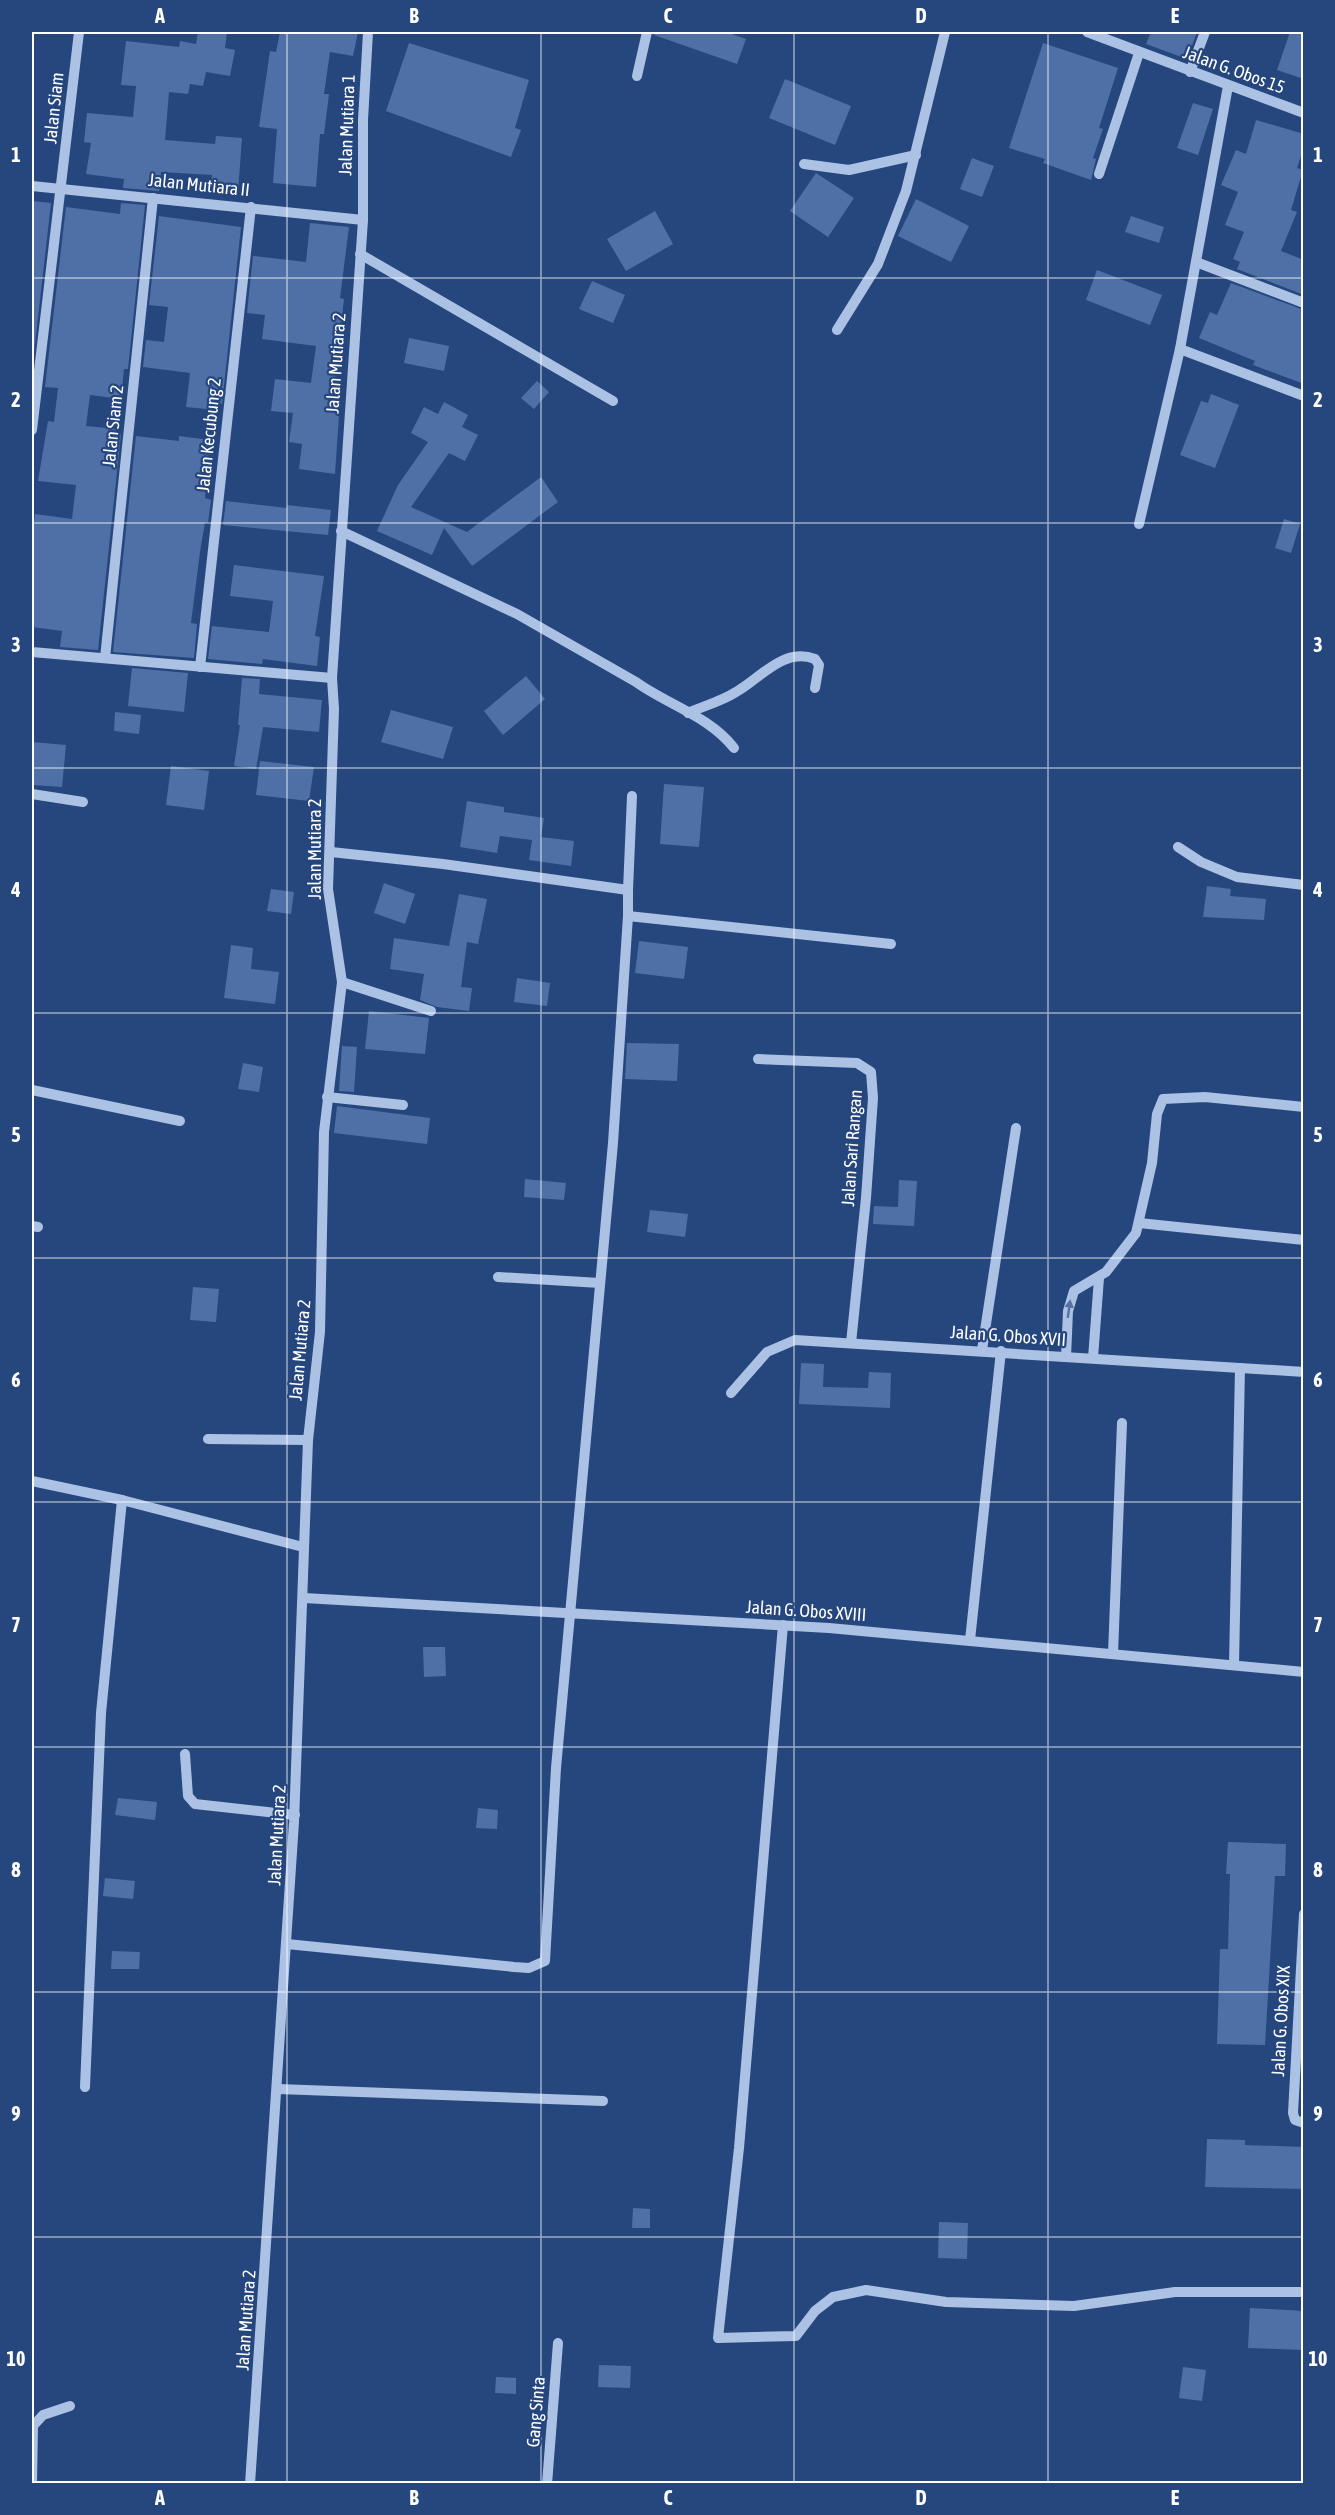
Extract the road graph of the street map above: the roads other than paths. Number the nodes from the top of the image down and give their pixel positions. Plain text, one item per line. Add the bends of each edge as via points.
1 (79, 32) edge
2 (368, 32) edge
3 (647, 32) edge
4 (945, 32) edge
5 (1087, 32) edge
6 (1205, 32) edge
7 (1139, 53) junction
8 (1190, 72) junction
9 (637, 76) dead end
10 (1228, 86) junction
11 (1304, 112) edge
12 (916, 155) junction
13 (804, 164) dead end
14 (1099, 174) dead end
15 (32, 186) edge
16 (61, 189) junction
17 (153, 198) junction
18 (250, 207) junction
19 (363, 220) junction
20 (360, 254) junction
21 (1197, 262) junction
22 (1304, 303) edge
23 (837, 330) dead end
24 (1180, 349) junction
25 (1304, 396) edge
26 (613, 401) dead end
27 (32, 430) edge
28 (1139, 524) dead end
29 (341, 531) junction
30 (32, 652) edge
31 (105, 658) junction
32 (200, 667) junction
33 (332, 678) junction
34 (815, 688) dead end
35 (688, 713) junction
36 (734, 748) dead end
37 (32, 794) edge
38 (632, 796) dead end
39 (83, 802) dead end
40 (1178, 847) dead end
41 (331, 852) junction
42 (1304, 885) edge
43 (628, 890) junction
44 (628, 916) junction
45 (891, 944) dead end
46 (342, 982) junction
47 (431, 1011) dead end
48 (758, 1059) dead end
49 (32, 1090) edge
50 (327, 1097) junction
51 (403, 1105) dead end
52 (1304, 1107) edge
53 (180, 1121) dead end
54 (1016, 1128) dead end
55 (1138, 1223) junction
56 (1304, 1240) edge
57 (498, 1277) dead end
58 (1100, 1278) junction
59 (600, 1283) junction
60 (851, 1343) junction
61 (982, 1350) junction
62 (1001, 1352) junction
63 (1066, 1357) junction
64 (1093, 1358) junction
65 (1240, 1368) junction
66 (1304, 1372) edge
67 (730, 1393) dead end
68 (1122, 1423) dead end
69 (208, 1439) dead end
70 (308, 1440) junction
71 (32, 1481) edge
72 (122, 1500) junction
73 (303, 1547) junction
74 (304, 1598) junction
75 (571, 1613) junction
76 (783, 1626) junction
77 (970, 1640) junction
78 (1113, 1653) junction
79 (1234, 1665) junction
80 (1304, 1672) edge
81 (185, 1754) dead end
82 (295, 1815) junction
83 (1304, 1914) edge
84 (287, 1944) junction
85 (85, 2087) dead end
86 (278, 2089) junction
87 (603, 2101) dead end
88 (1304, 2123) edge
89 (1304, 2292) edge
90 (558, 2343) dead end
91 (70, 2406) dead end
92 (32, 2484) edge
93 (250, 2484) edge
94 (547, 2484) edge

1 - 16 street, Jalan Siam
2 - 19 street, Jalan Mutiara 1
3 - 9 street
4 - 12 street
5 - 7 street, Jalan G. Obos 15
6 - 8 street
7 - 8 street, Jalan G. Obos 15
7 - 14 street
8 - 10 street, Jalan G. Obos 15
10 - 11 street, Jalan G. Obos 15
10 - 21 street
12 - 13 street via 849,170
12 - 23 street via 878,264
15 - 16 street, Jalan Mutiara II
16 - 17 street, Jalan Mutiara II
16 - 27 street, Jalan Siam
17 - 18 street, Jalan Mutiara II
17 - 31 street, Jalan Siam 2
18 - 19 street, Jalan Mutiara II
18 - 32 street, Jalan Kecubung 2
19 - 20 street, Jalan Mutiara 2
20 - 26 street
20 - 29 street, Jalan Mutiara 2
21 - 22 street
21 - 24 street
24 - 25 street
24 - 28 street
29 - 33 street, Jalan Mutiara 2
29 - 35 street via 517,614
30 - 31 street
31 - 32 street
32 - 33 street
33 - 41 street, Jalan Mutiara 2
34 - 35 street via 819,664 815,659 783,659 736,693
35 - 36 street via 716,729
37 - 39 street
38 - 43 street
40 - 42 street via 1237,877
41 - 43 street
41 - 46 street, Jalan Mutiara 2 via 328,889
43 - 44 street
44 - 45 street
44 - 59 street
46 - 47 street
46 - 50 street, Jalan Mutiara 2
48 - 60 street, Jalan Sari Rangan via 857,1063 871,1071 867,1187
49 - 53 street
50 - 51 street
50 - 70 street, Jalan Mutiara 2 via 320,1332
52 - 55 street via 1205,1097 1163,1099
54 - 61 street
55 - 56 street
55 - 58 street via 1136,1233
57 - 59 street
63 -> 58 street via 1070,1300 1080,1285
58 - 64 street
59 - 75 street
60 - 61 street, Jalan G. Obos XVII
60 - 67 street, Jalan G. Obos XVII via 795,1340 780,1344 767,1352
61 - 62 street, Jalan G. Obos XVII
62 - 63 street, Jalan G. Obos XVII
62 - 77 street
63 - 64 street, Jalan G. Obos XVII
64 - 65 street, Jalan G. Obos XVII
65 - 66 street, Jalan G. Obos XVII
65 - 79 street
68 - 78 street
69 - 70 street
70 - 73 street, Jalan Mutiara 2
71 - 72 street
72 - 73 street
72 - 85 street via 101,1713
73 - 74 street, Jalan Mutiara 2
74 - 75 street, Jalan G. Obos XVIII
74 - 82 street, Jalan Mutiara 2
75 - 76 street, Jalan G. Obos XVIII
75 - 84 street via 555,1768 545,1961 529,1968
76 - 77 street, Jalan G. Obos XVIII
76 - 89 street via 739,2148 717,2338 796,2336 815,2311 833,2297 866,2290 946,2302 1074,2306 1175,2292
77 - 78 street, Jalan G. Obos XVIII
78 - 79 street, Jalan G. Obos XVIII
79 - 80 street, Jalan G. Obos XVIII
81 - 82 street via 188,1796 195,1804
82 - 84 street, Jalan Mutiara 2
83 - 88 street, Jalan G. Obos XIX via 1293,2113 1295,2120
84 - 86 street, Jalan Mutiara 2
86 - 87 street
86 - 93 street, Jalan Mutiara 2
90 - 94 street, Gang Sinta
91 - 92 street via 43,2415 33,2426

